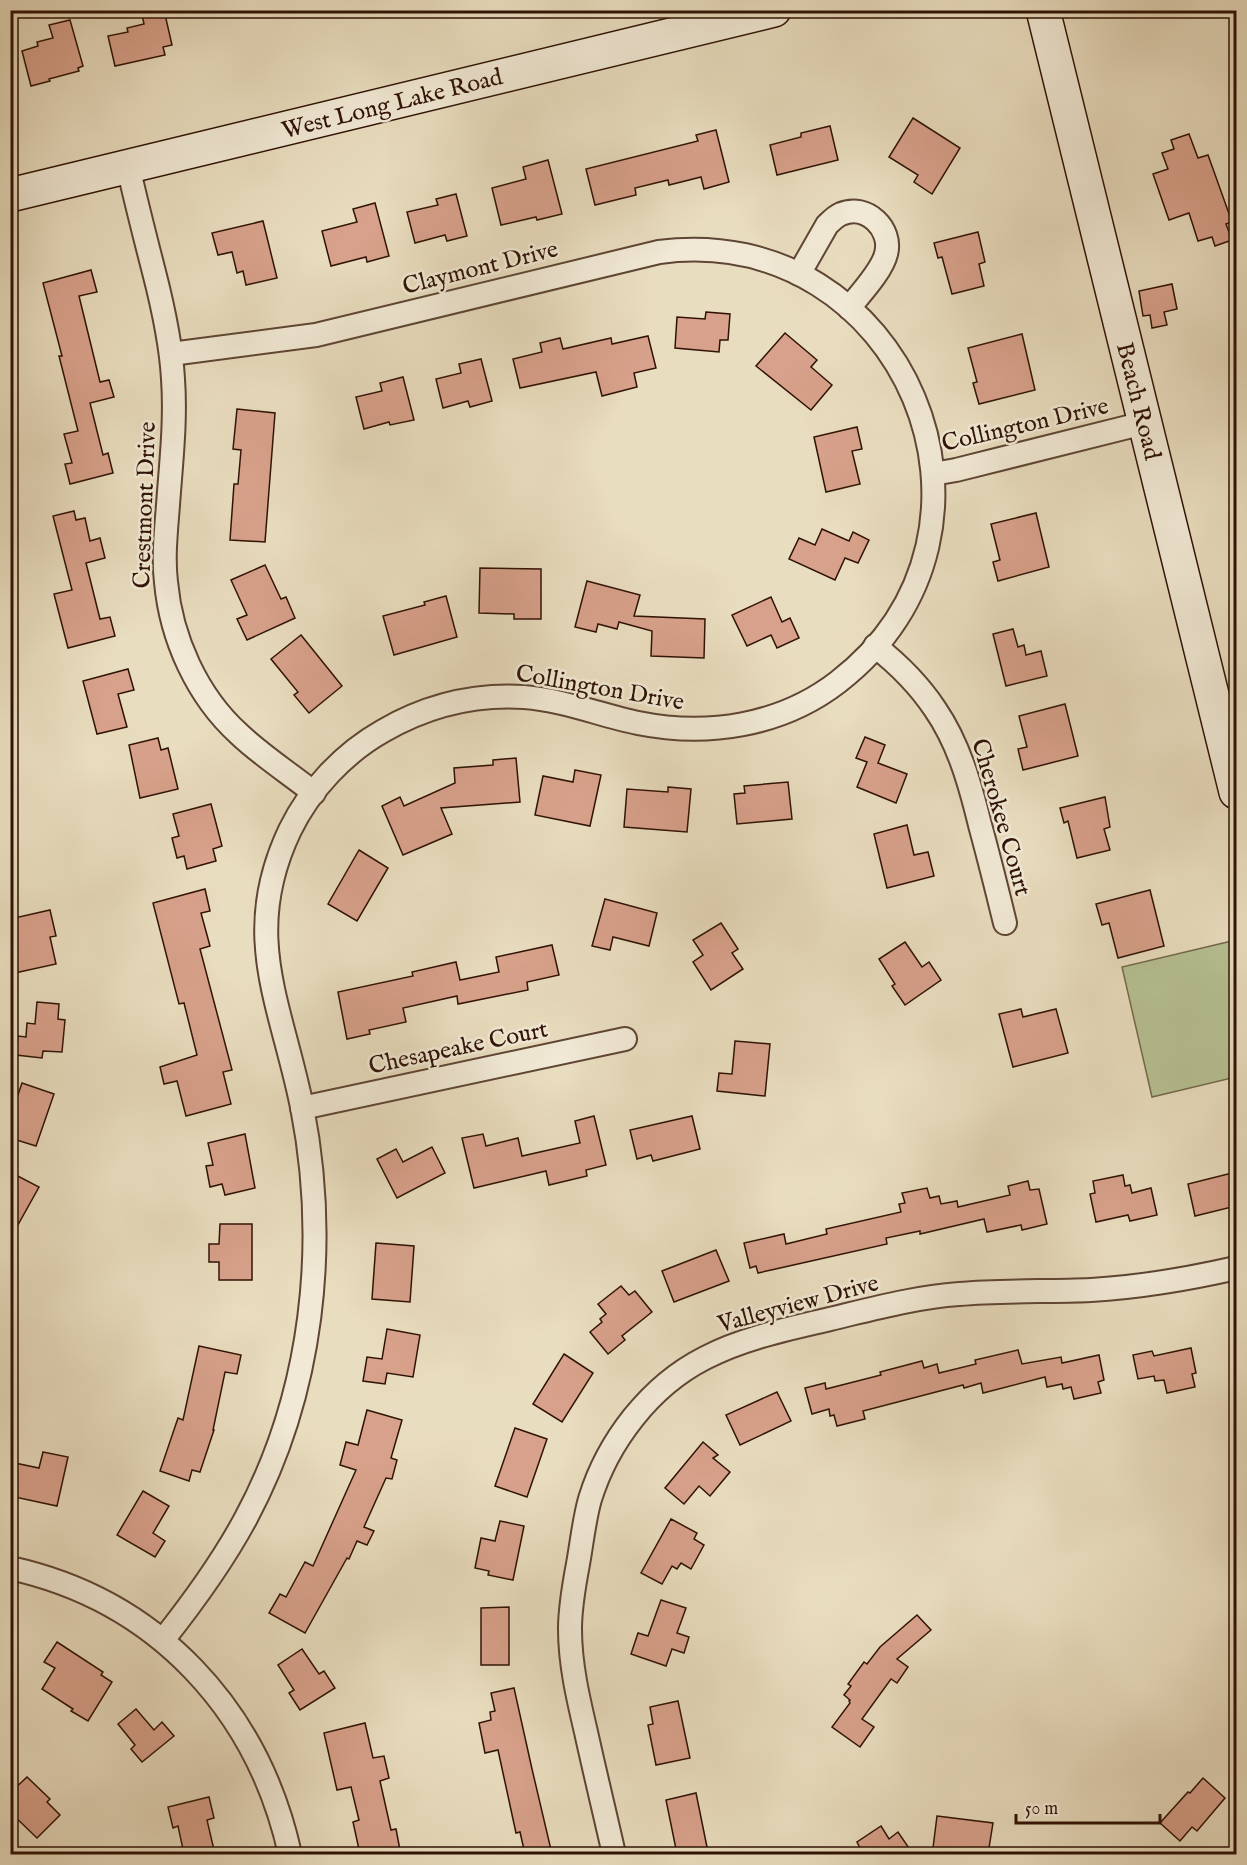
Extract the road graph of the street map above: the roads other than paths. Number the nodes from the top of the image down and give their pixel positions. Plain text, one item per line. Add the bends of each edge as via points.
1 (774, 10) edge
2 (1043, 10) edge
3 (128, 166) junction
4 (10, 195) edge
5 (799, 274) junction
6 (849, 308) junction
7 (171, 354) junction
8 (1144, 423) junction
9 (933, 474) junction
10 (875, 646) junction
11 (1236, 792) edge
12 (314, 793) junction
13 (1005, 923) dead end
14 (625, 1039) dead end
15 (302, 1108) junction
16 (1236, 1268) edge
17 (10, 1568) edge
18 (164, 1640) junction
19 (290, 1854) edge
20 (614, 1854) edge

1 - 3 street, West Long Lake Road
2 - 8 street, Beach Road
3 - 4 street, West Long Lake Road
3 - 7 street, Crestmont Drive
5 - 6 street, Claymont Drive
5 - 6 street via 822,233 841,213 860,212 879,222 885,233 886,254
5 - 7 street, Claymont Drive via 738,253 669,251 316,334
6 - 9 street, Claymont Drive via 879,338 907,380 919,405
7 - 12 street, Crestmont Drive via 173,439 165,582 178,640 189,667 219,714 238,734
8 - 9 street, Collington Drive
8 - 11 street, Beach Road
9 - 10 street, Collington Drive via 930,534 917,579 895,620
10 - 12 street, Collington Drive via 837,682 796,707 768,718 714,729 685,730 634,723 529,697 501,696 448,703 373,736 351,752
10 - 13 street, Cherokee Court via 920,688 954,742 970,785
12 - 15 street, Collington Drive via 298,814 278,859 266,910 265,937 273,994
14 - 15 street, Chesapeake Court
15 - 18 street, Collington Drive via 314,1200 315,1262 297,1382 249,1514
16 - 20 street, Valleyview Drive via 1138,1286 958,1294 890,1305 742,1342 704,1358 656,1394 620,1436 589,1502 570,1628 577,1694
17 - 18 street via 87,1593 116,1607
18 - 19 street via 203,1678 238,1723 273,1794

